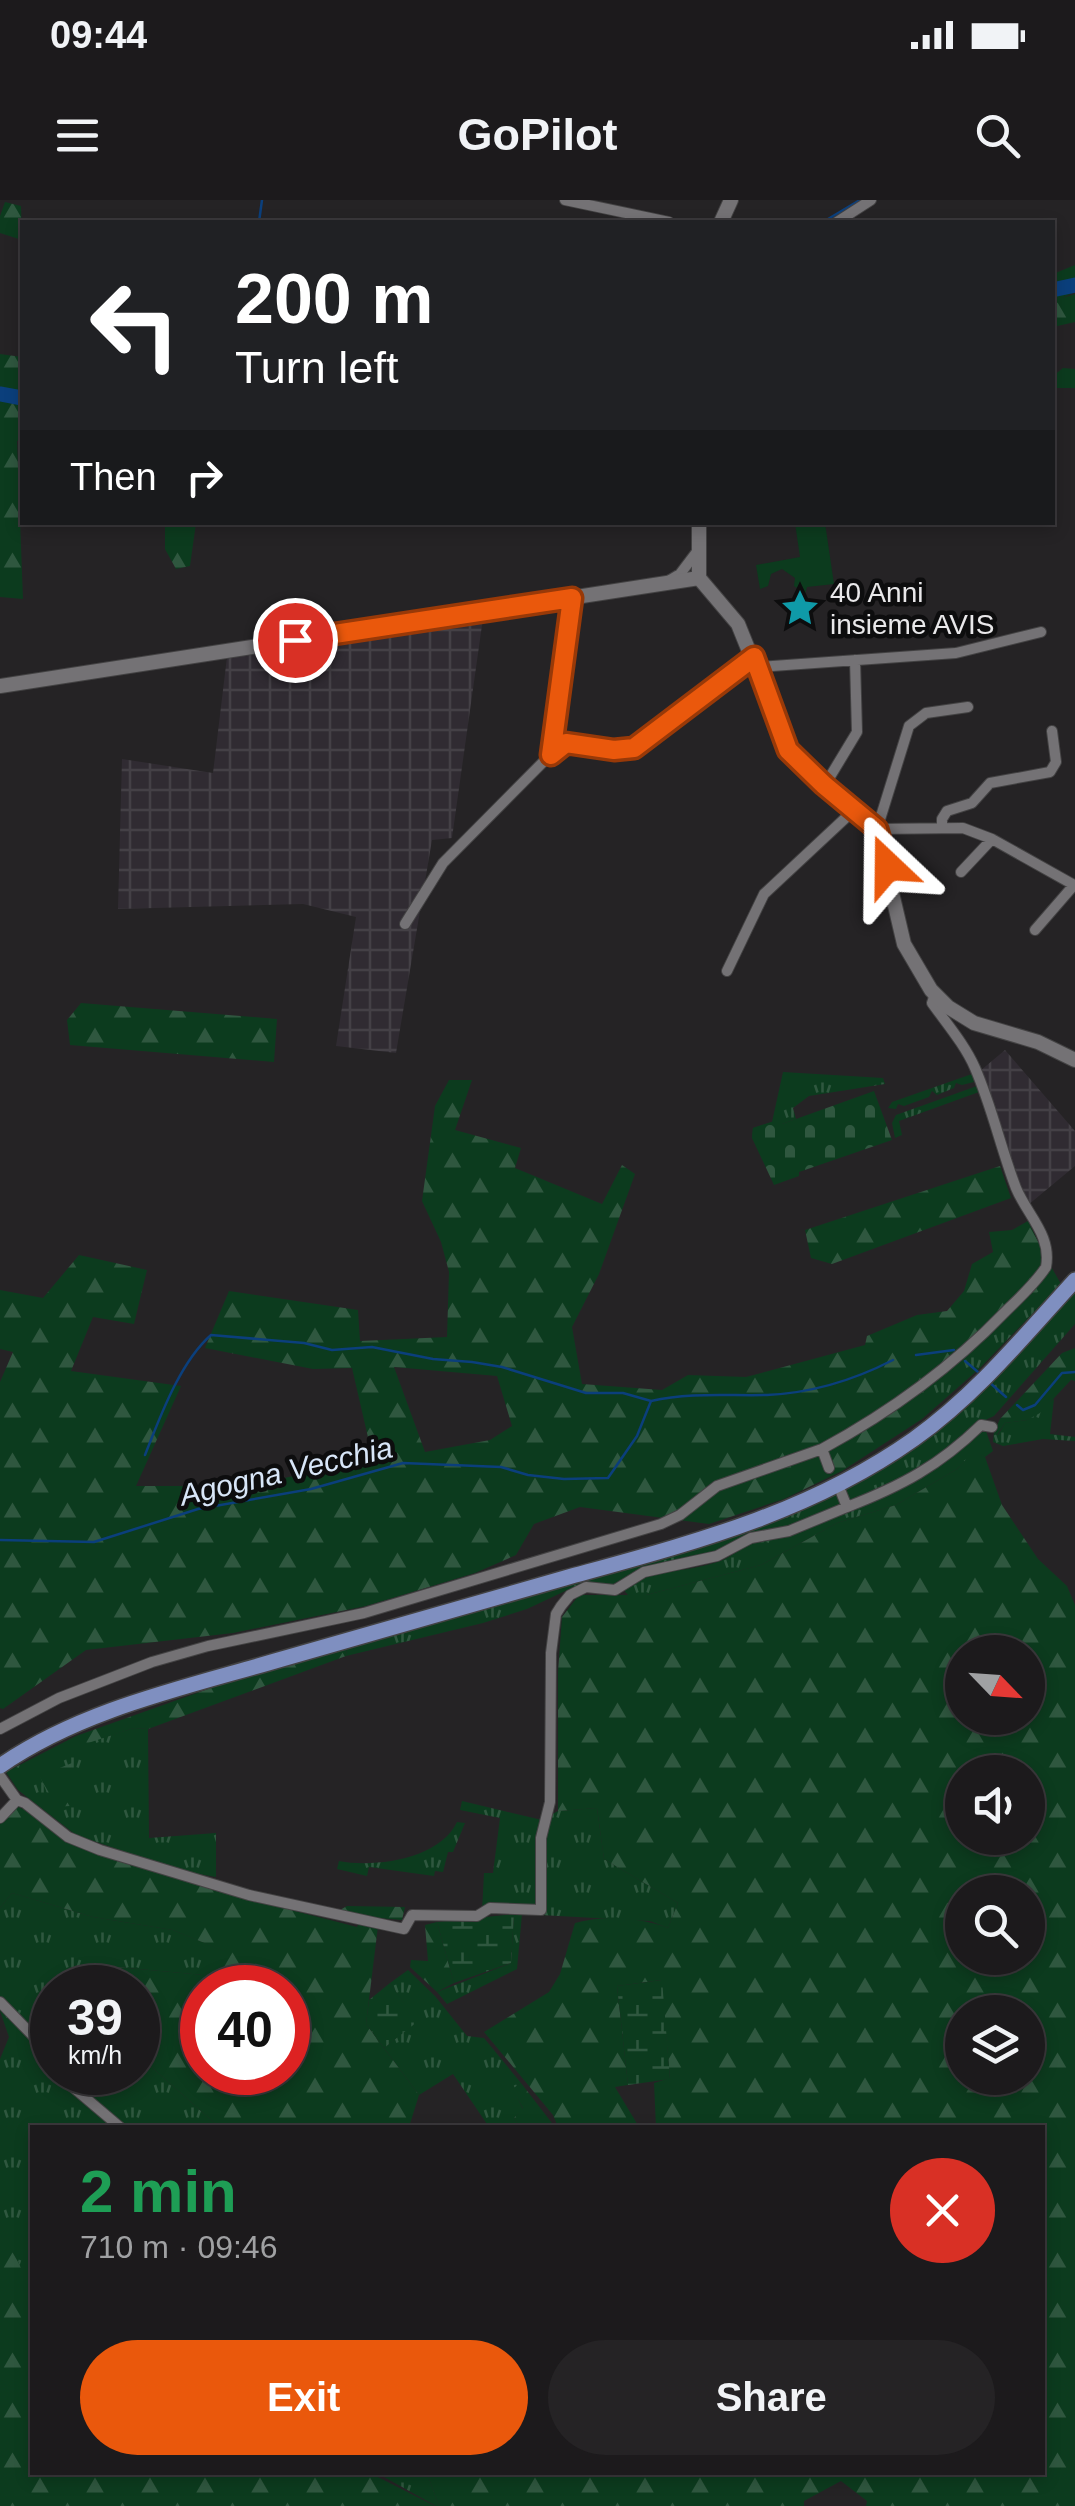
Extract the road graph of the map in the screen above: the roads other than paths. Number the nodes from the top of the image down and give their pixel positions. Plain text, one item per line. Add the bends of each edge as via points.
1 (565, 200) edge
2 (872, 200) edge
3 (660, 220) edge
4 (841, 220) edge
5 (699, 525) edge
6 (699, 548) junction
7 (699, 578) junction
8 (665, 582) junction
9 (572, 598) junction
10 (1041, 632) dead end
11 (855, 660) junction
12 (755, 662) junction
13 (0, 686) edge
14 (968, 706) dead end
15 (1052, 730) dead end
16 (551, 755) junction
17 (824, 785) junction
18 (854, 810) junction
19 (942, 828) junction
20 (877, 829) junction
21 (992, 839) junction
22 (962, 872) dead end
23 (404, 924) dead end
24 (1035, 930) dead end
25 (727, 971) dead end
26 (935, 994) junction
27 (1075, 1060) edge
28 (1075, 1280) edge
29 (992, 1427) dead end
30 (822, 1449) junction
31 (829, 1468) dead end
32 (841, 1492) dead end
33 (847, 1507) junction
34 (0, 1729) edge
35 (2, 1768) edge
36 (17, 1800) junction
37 (0, 1818) edge
38 (0, 2002) edge
39 (30, 2033) edge
40 (83, 2095) edge
41 (118, 2125) edge

1 - 3 street
2 - 4 street
5 - 6 street
6 - 7 street
6 - 8 street
7 - 8 street
7 - 12 street via 738,624
8 - 9 street
9 - 13 street
9 - 16 street
10 - 11 street via 956,653
11 - 12 street
11 - 17 street via 856,732
12 - 16 street via 634,748 566,743
12 - 17 street via 788,750
14 - 20 street via 926,713 909,726
15 - 19 street via 1056,762 1050,772 990,783 972,803 948,811
16 - 23 street via 443,863
17 - 18 street
18 - 20 street
18 - 25 street via 764,894
19 - 20 street
19 - 21 street
20 - 26 street via 904,944
21 - 22 street
21 - 24 street via 1074,884
26 - 27 street via 974,1023
26 - 30 street via 932,1003 968,1054 1018,1192 1042,1230 1046,1267 974,1344 919,1390
28 - 35 main road via 975,1389 914,1439 833,1488 728,1533 103,1714
29 - 33 street via 981,1425 922,1475
30 - 31 street
30 - 34 street via 717,1486 661,1524 364,1612 152,1662
32 - 33 street
33 - 36 street via 717,1556 644,1572 615,1590 586,1587 561,1606 551,1653 541,1910 412,1915 404,1928 312,1910 100,1850 68,1838
35 - 36 street
36 - 37 street
38 - 39 street
40 - 41 street

